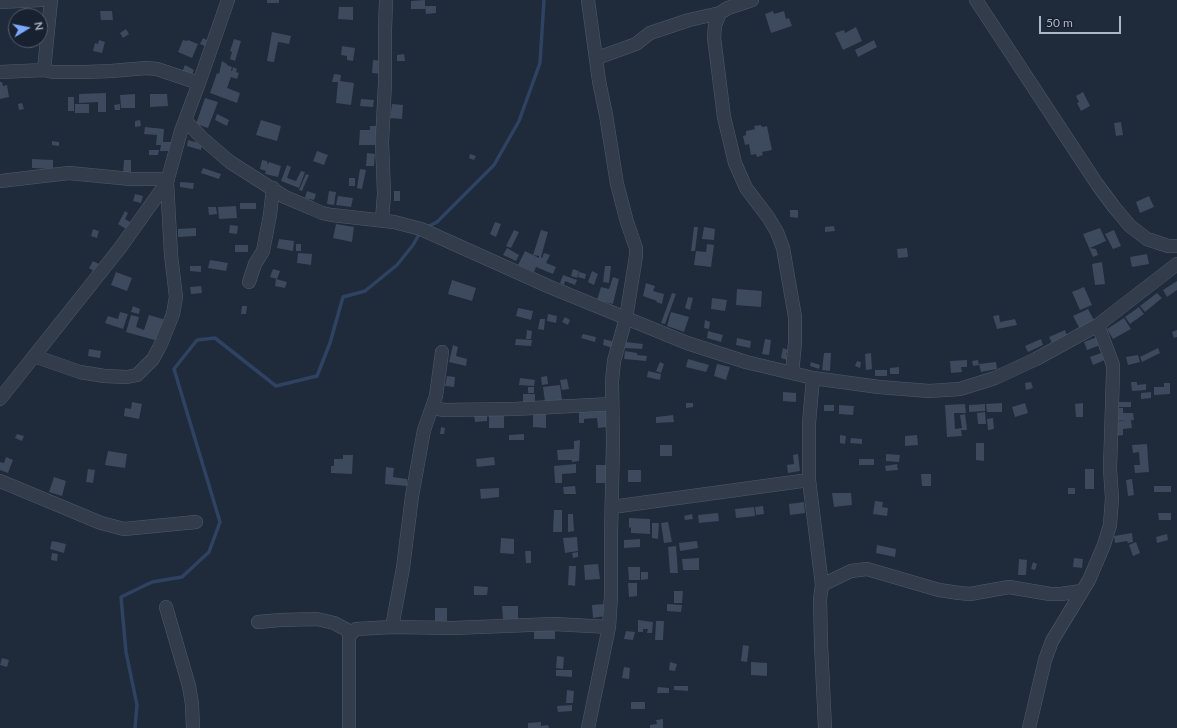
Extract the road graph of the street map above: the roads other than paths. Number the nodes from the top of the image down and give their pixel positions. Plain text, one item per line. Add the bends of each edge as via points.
1 (41, 0) edge
2 (51, 0) edge
3 (228, 0) edge
4 (386, 0) edge
5 (588, 0) edge
6 (752, 0) edge
7 (976, 0) edge
8 (0, 2) edge
9 (720, 13) junction
10 (597, 58) junction
11 (44, 70) junction
12 (0, 72) edge
13 (199, 84) junction
14 (185, 120) junction
15 (168, 180) junction
16 (0, 181) edge
17 (273, 188) junction
18 (382, 220) junction
19 (1177, 246) edge
20 (1177, 264) edge
21 (249, 282) dead end
22 (626, 318) junction
23 (1098, 325) junction
24 (442, 352) dead end
25 (34, 356) junction
26 (792, 373) junction
27 (813, 378) junction
28 (0, 399) edge
29 (612, 404) junction
30 (433, 408) junction
31 (809, 480) junction
32 (0, 481) edge
33 (612, 506) junction
34 (196, 522) dead end
35 (822, 585) junction
36 (1081, 591) junction
37 (166, 607) dead end
38 (258, 622) dead end
39 (392, 627) junction
40 (609, 627) junction
41 (352, 632) junction
42 (193, 728) edge
43 (348, 728) edge
44 (588, 728) edge
45 (825, 728) edge
46 (1029, 728) edge

1 - 8 street
2 - 11 street
3 - 13 street
4 - 18 street
5 - 10 street
6 - 9 street
7 - 19 street via 1096,184 1114,207 1130,226 1147,239 1168,246
9 - 10 street via 650,33 636,44
9 - 26 street via 715,25 714,38 724,117 735,164 746,188 777,232 783,248 794,317
10 - 22 street via 617,184 636,248
11 - 12 street
11 - 13 street via 111,72 157,68
13 - 14 street
14 - 15 street
14 - 17 street via 230,162
15 - 16 street via 68,173
15 - 25 street via 120,248
15 - 25 street via 171,255 176,297 173,314 153,359 137,375 127,377 80,372
17 - 18 street via 285,197 322,213
17 - 21 street via 265,244 254,264
18 - 22 street via 422,230
20 - 23 street
22 - 26 street via 687,344
22 - 29 street via 614,361
23 - 27 street via 1036,359 995,378 960,389 943,391 879,387
23 - 36 street via 1113,365 1110,469 1112,498 1110,525 1104,545 1089,580
24 - 30 street
25 - 28 street
26 - 27 street
27 - 31 street
29 - 30 street via 514,409
29 - 33 street
30 - 39 street via 424,430
31 - 33 street
31 - 35 street
32 - 34 street via 101,523 124,529
33 - 40 street
35 - 36 street via 851,571 866,569 939,590 959,593 970,594 1009,587 1050,594
35 - 45 street via 820,599
36 - 46 street via 1052,641
37 - 42 street via 189,686
38 - 41 street via 317,619 334,623
39 - 40 street via 453,628 554,624
39 - 41 street via 356,629
40 - 44 street
41 - 43 street via 349,636

